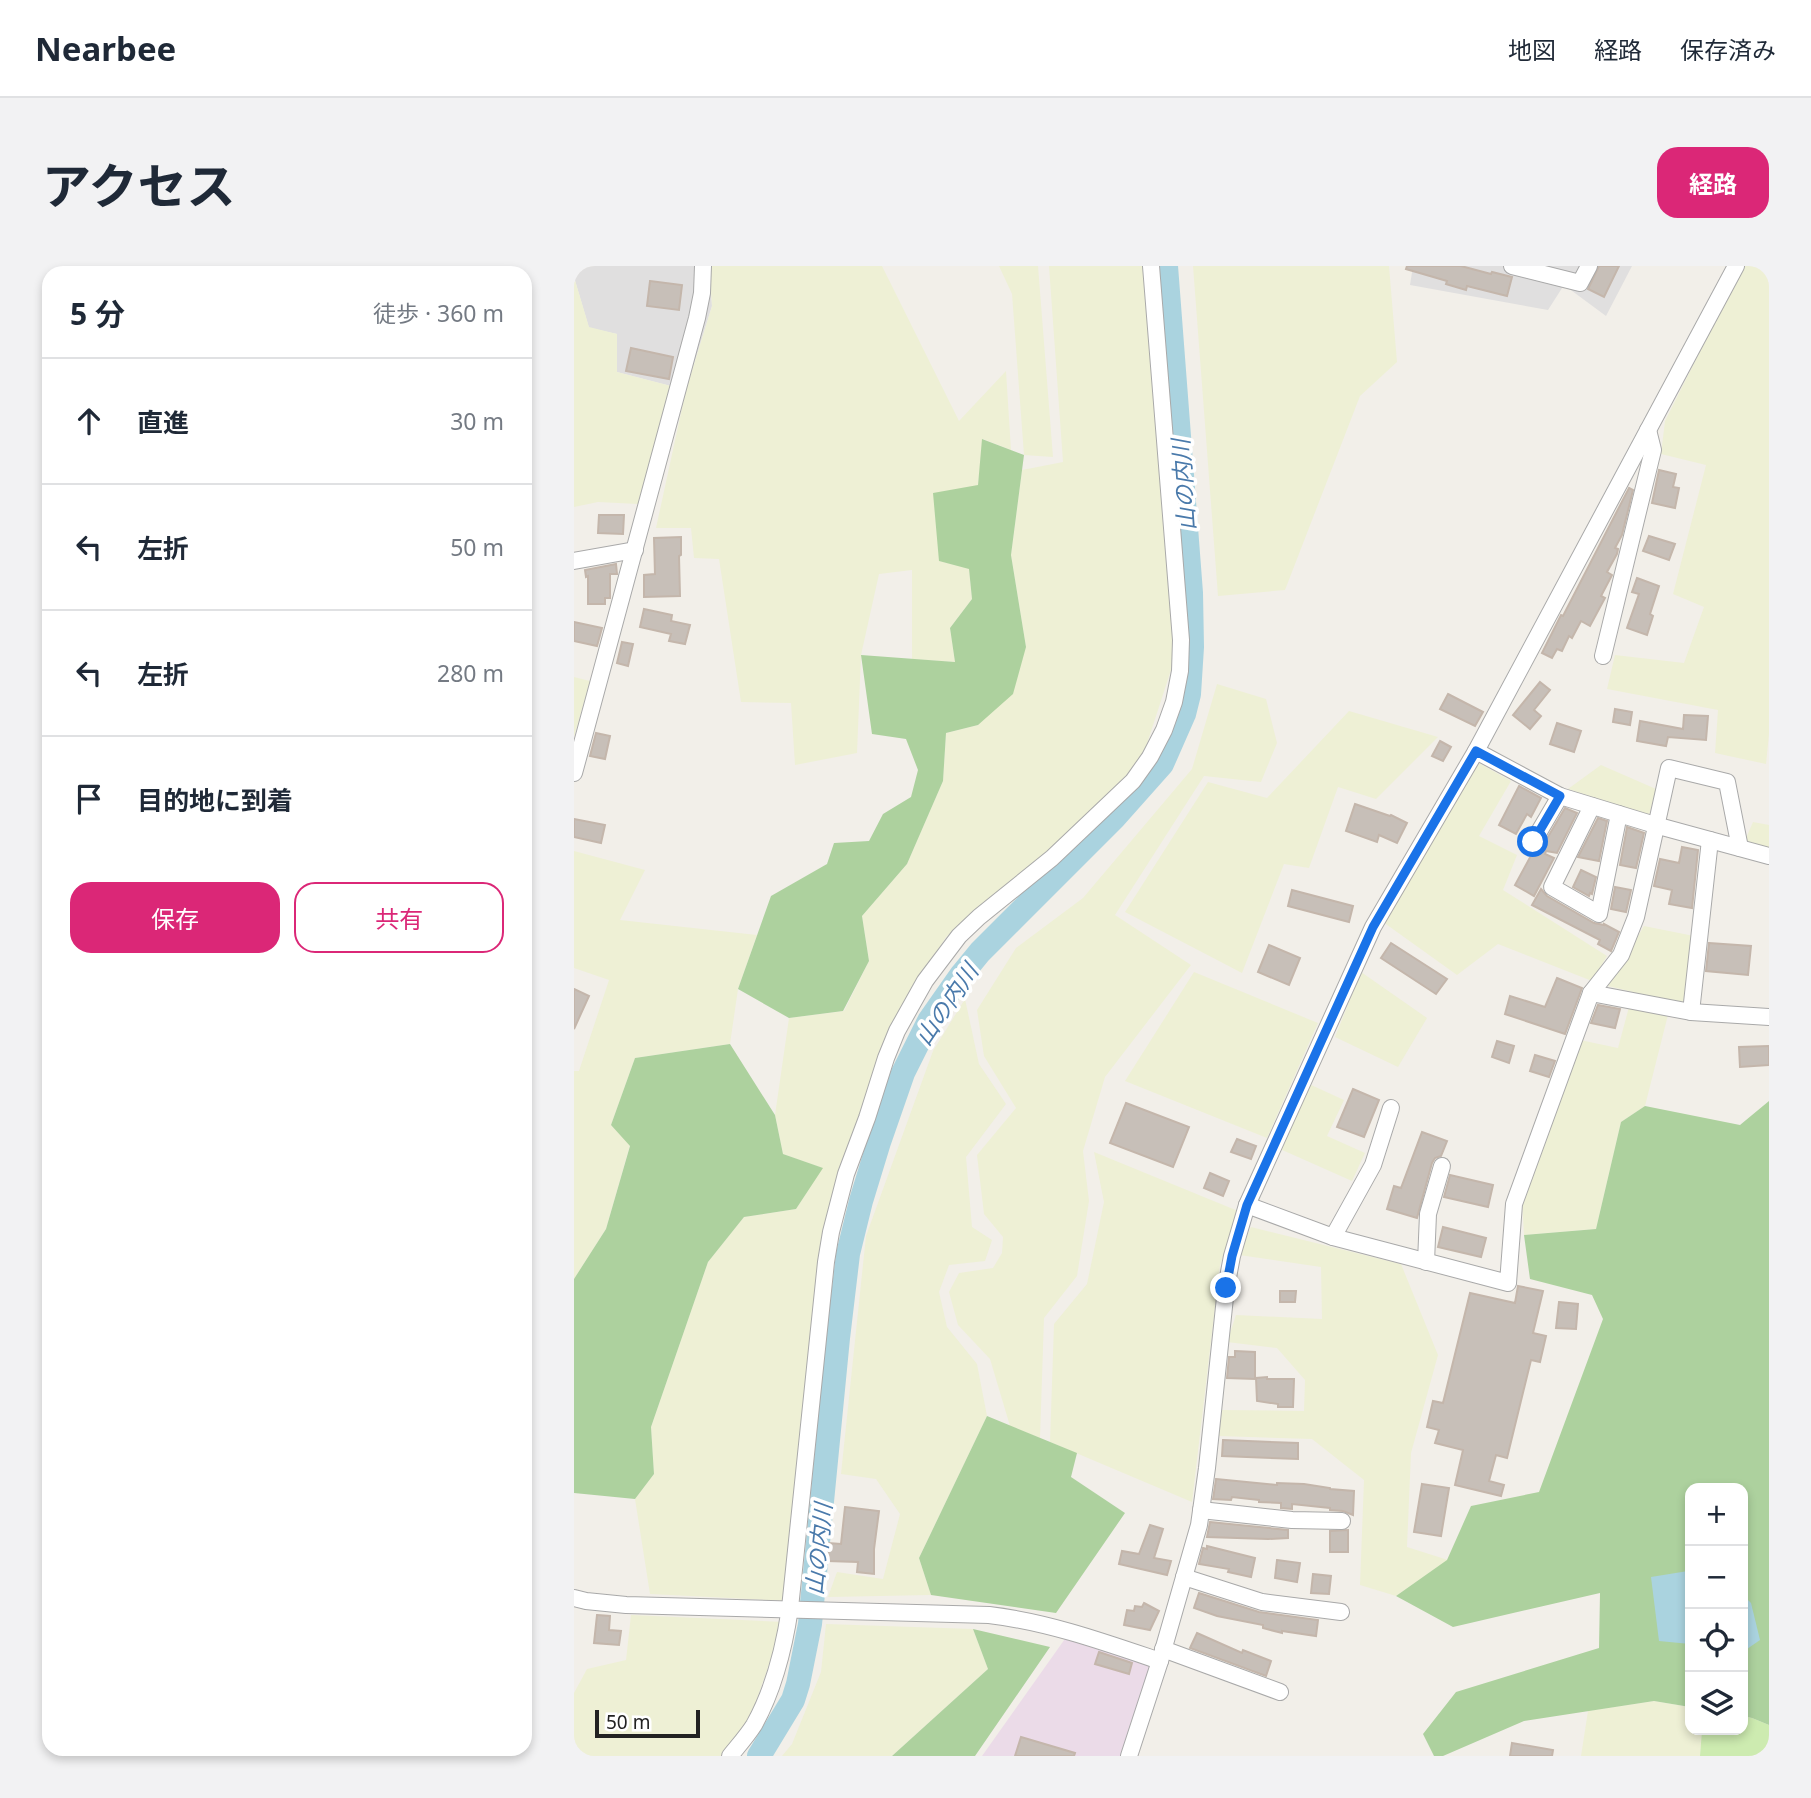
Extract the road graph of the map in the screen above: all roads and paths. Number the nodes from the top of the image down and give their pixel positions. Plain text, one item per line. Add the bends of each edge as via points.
1 (703, 266) edge
2 (1151, 266) edge
3 (1512, 266) edge
4 (1589, 266) edge
5 (1737, 266) edge
6 (1648, 430) junction
7 (635, 550) junction
8 (574, 561) edge
9 (1603, 656) dead end
10 (1476, 751) junction
11 (574, 772) edge
12 (1560, 796) junction
13 (1592, 806) junction
14 (1619, 814) junction
15 (1655, 825) junction
16 (1710, 840) junction
17 (1533, 842) dead end
18 (1740, 848) junction
19 (1769, 856) edge
20 (1591, 993) junction
21 (1691, 1012) junction
22 (1769, 1017) edge
23 (1391, 1108) dead end
24 (1442, 1166) dead end
25 (1247, 1205) junction
26 (1332, 1237) junction
27 (1426, 1262) junction
28 (1201, 1510) junction
29 (1342, 1521) dead end
30 (1184, 1577) junction
31 (574, 1598) edge
32 (790, 1608) junction
33 (1341, 1612) dead end
34 (1162, 1655) junction
35 (1280, 1692) dead end
36 (730, 1756) edge
37 (1129, 1756) edge

1 - 7 street via 697,318
2 - 32 street via 1181,640 1174,702 1150,757 1133,780 1052,858 959,936 925,981 897,1031 846,1174 831,1232
3 - 4 street via 1580,284
5 - 6 street
6 - 9 street via 1653,450
6 - 10 street
7 - 8 street
7 - 11 street
10 - 12 street
10 - 25 street via 1373,927
12 - 13 street
12 - 17 street
13 - 14 street
13 - 14 street via 1552,887 1599,914
14 - 15 street
15 - 16 street
15 - 18 street via 1669,768 1727,782
15 - 20 street via 1636,917 1621,955
16 - 18 street
16 - 21 street
18 - 19 street
20 - 21 street
20 - 27 street via 1514,1204 1508,1283
21 - 22 street
23 - 26 street via 1373,1164
24 - 27 street via 1429,1214
25 - 26 street
25 - 28 street via 1226,1288
26 - 27 street
28 - 29 street
28 - 30 street
30 - 33 street via 1262,1602
30 - 34 street
31 - 32 street via 626,1605
32 - 34 street via 1012,1618
32 - 36 street via 783,1650 767,1698 753,1727
34 - 35 street
34 - 37 street

